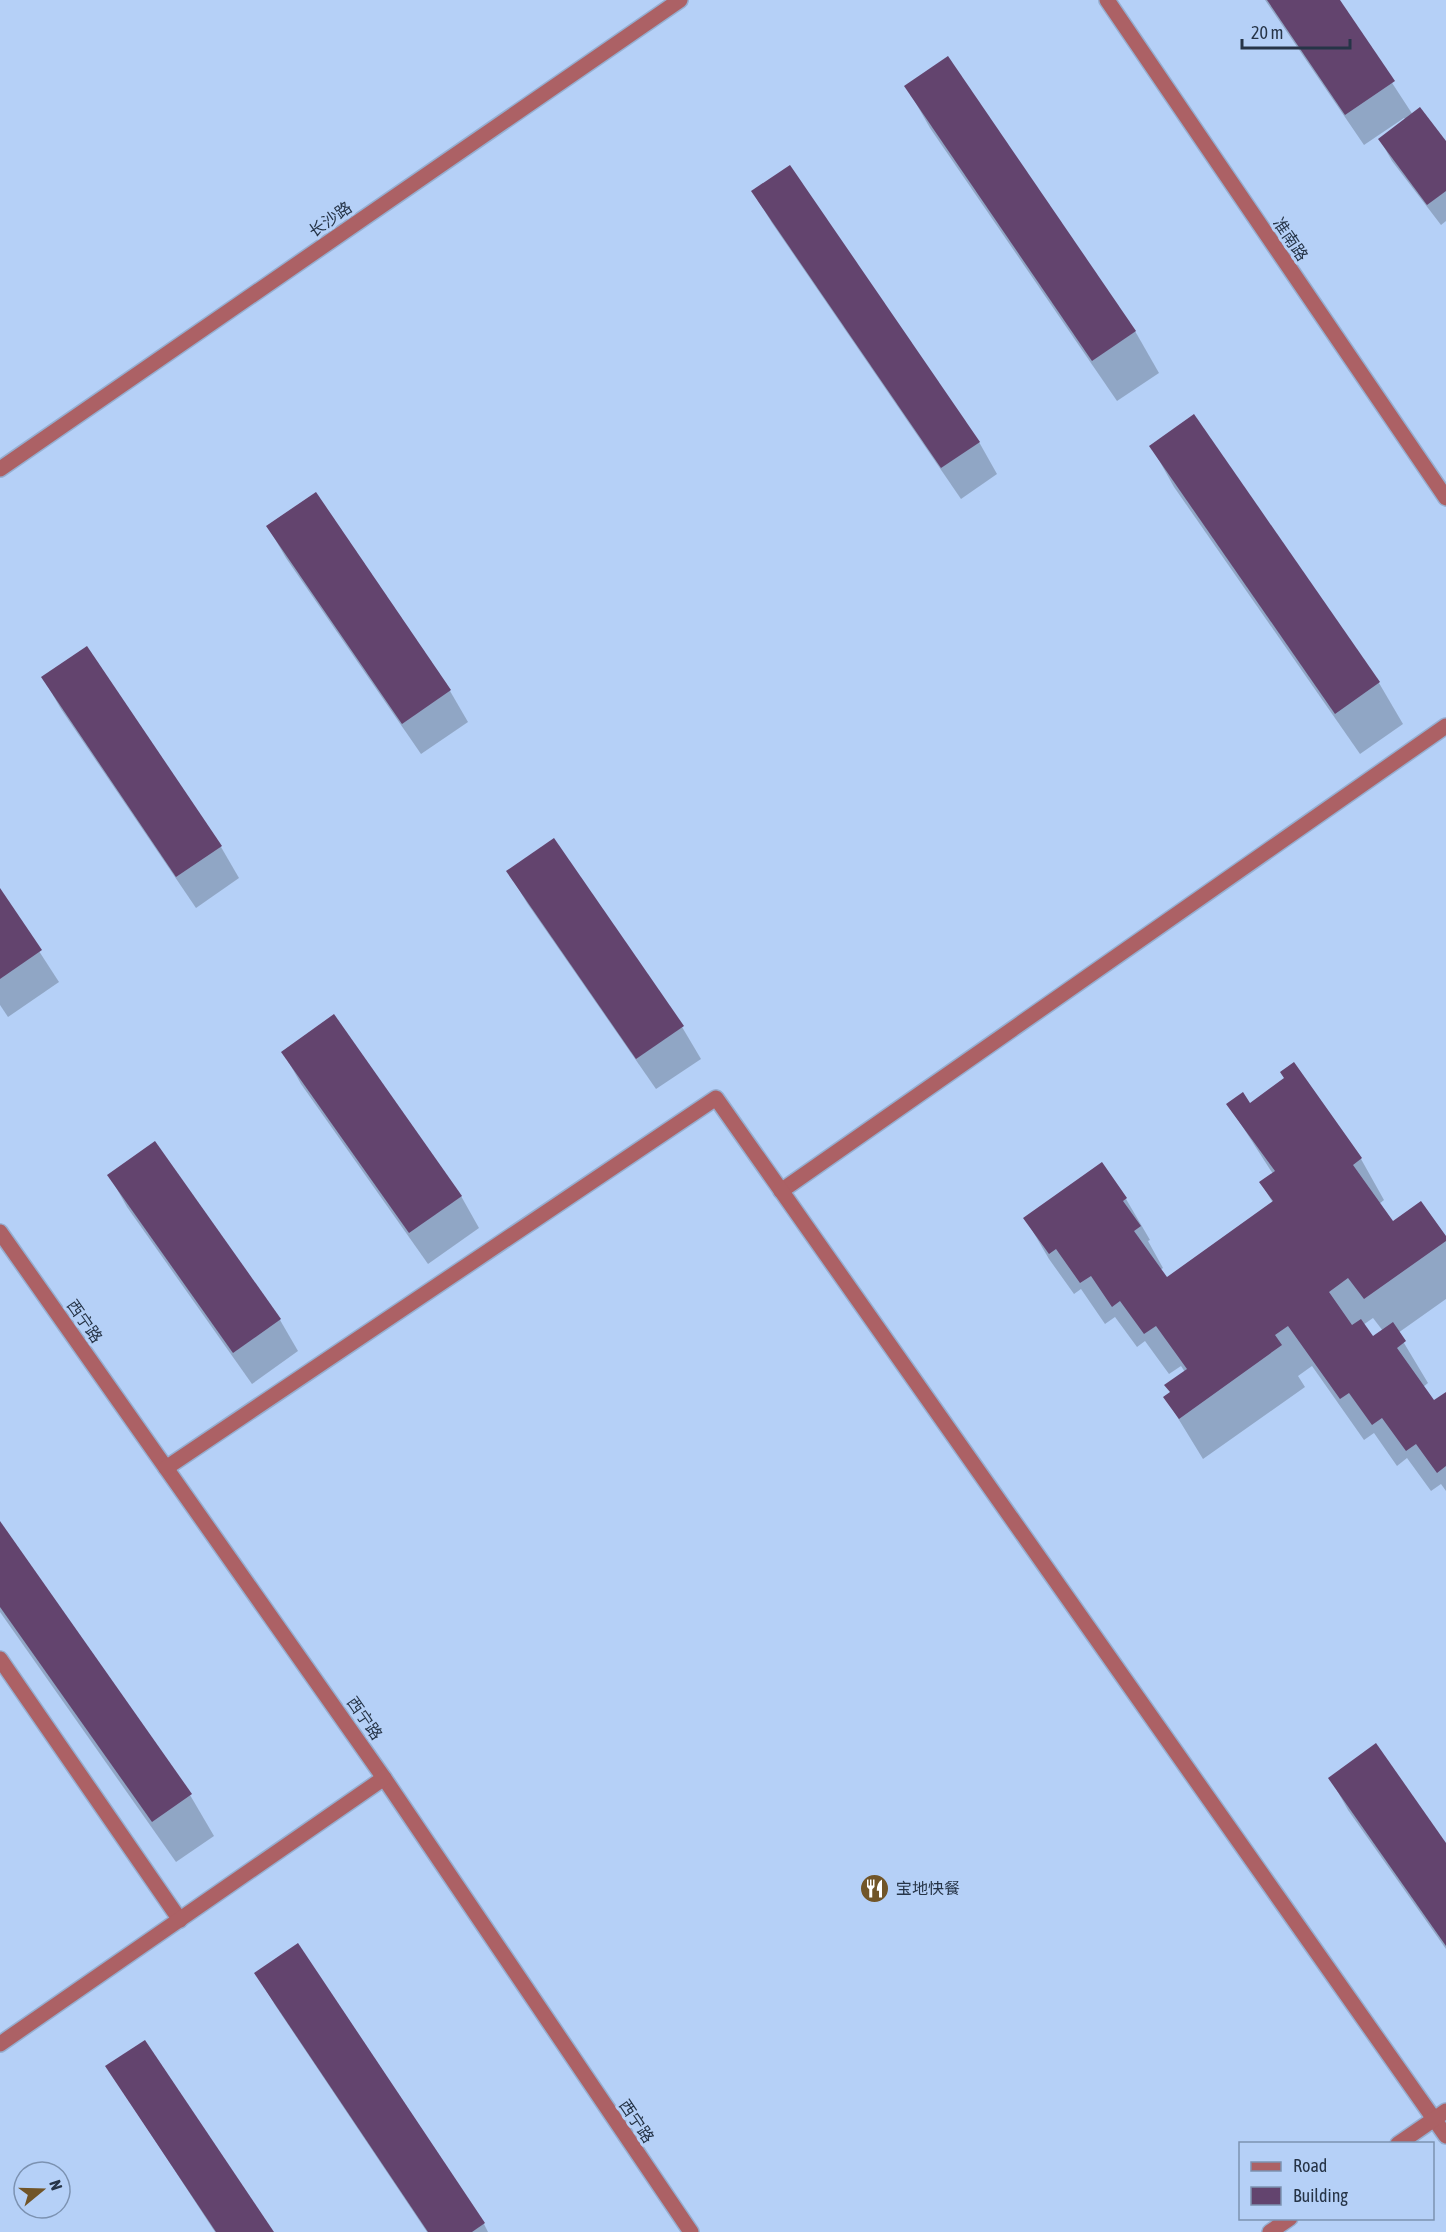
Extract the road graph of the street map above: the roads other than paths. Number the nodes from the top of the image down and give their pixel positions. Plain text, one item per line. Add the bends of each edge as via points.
1 (680, 0) edge
2 (1107, 0) edge
3 (0, 468) edge
4 (1446, 498) edge
5 (1446, 726) edge
6 (781, 1191) junction
7 (0, 1232) edge
8 (166, 1468) junction
9 (0, 1659) edge
10 (384, 1778) junction
11 (180, 1920) junction
12 (0, 2044) edge
13 (1440, 2115) edge
14 (1446, 2136) edge
15 (1401, 2142) edge
16 (1287, 2220) edge
17 (691, 2232) edge
18 (1270, 2232) edge

1 - 3 street, 长沙路
2 - 4 street, 准南路
5 - 6 street
6 - 8 street via 716,1098
6 - 13 street
7 - 8 street, 西宁路
8 - 10 street, 西宁路
9 - 11 street
10 - 11 street
10 - 17 street, 西宁路
11 - 12 street
13 - 14 street
13 - 15 street
16 - 18 street

